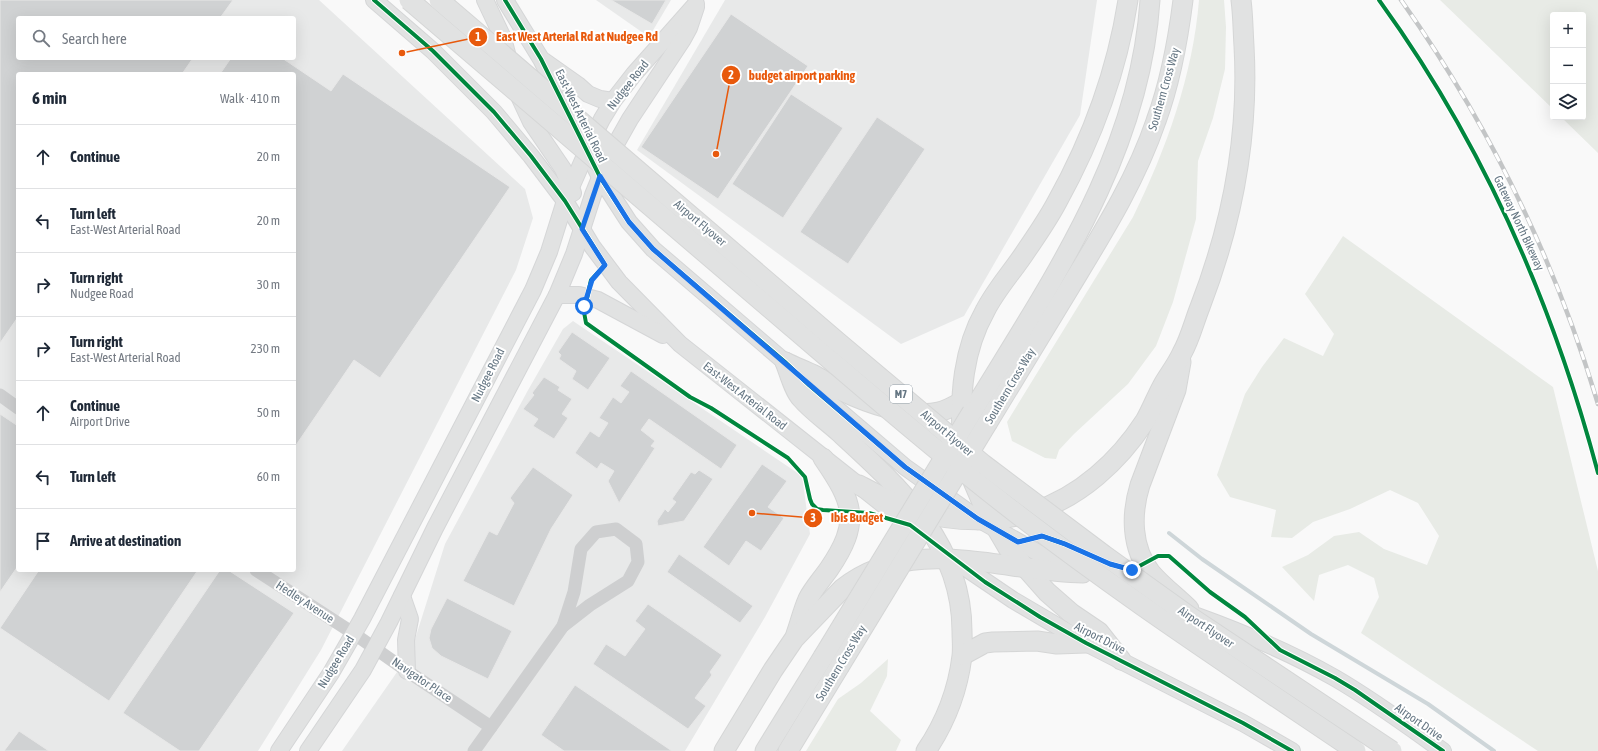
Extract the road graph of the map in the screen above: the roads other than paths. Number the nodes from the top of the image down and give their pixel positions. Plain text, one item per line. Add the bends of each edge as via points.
1 (374, 0) edge
2 (409, 0) edge
3 (439, 0) edge
4 (485, 0) edge
5 (505, 0) edge
6 (1128, 0) edge
7 (1150, 0) edge
8 (1183, 0) edge
9 (1240, 0) edge
10 (698, 2) edge
11 (541, 59) junction
12 (613, 101) junction
13 (587, 150) junction
14 (600, 176) junction
15 (568, 194) junction
16 (582, 229) junction
17 (557, 295) junction
18 (680, 344) junction
19 (1182, 353) junction
20 (785, 362) junction
21 (0, 395) edge
22 (961, 402) junction
23 (16, 407) edge
24 (823, 458) junction
25 (859, 485) joint
26 (934, 488) joint
27 (914, 519) junction
28 (988, 522) junction
29 (948, 557) junction
30 (1024, 567) junction
31 (259, 572) edge
32 (1083, 573) junction
33 (402, 596) junction
34 (1196, 616) junction
35 (564, 626) junction
36 (353, 633) junction
37 (794, 639) junction
38 (1086, 643) junction
39 (375, 649) junction
40 (962, 655) junction
41 (1121, 660) junction
42 (407, 671) junction
43 (491, 727) junction
44 (278, 751) edge
45 (308, 751) edge
46 (474, 751) edge
47 (724, 751) edge
48 (765, 751) edge
49 (788, 751) edge
50 (926, 751) edge
51 (1292, 751) edge
52 (1356, 751) edge
53 (1392, 751) edge
54 (1443, 751) edge

1 - 15 main road via 433,51 477,94
2 - 52 highway, Airport Flyover / M7, bridge via 983,488 1088,568
3 - 53 highway, Airport Flyover / M7, bridge via 983,464 1189,616
4 - 15 main road via 503,38 515,87 524,110 563,169
5 - 11 main road, East-West Arterial Road
6 - 22 highway via 1115,66 1103,102 1057,202 1027,251 984,312 966,361
7 - 48 highway, Southern Cross Way, bridge via 1136,90 1109,171 1091,210 1065,258
8 - 49 highway, Southern Cross Way, bridge via 1179,31 1157,120 1140,161 1111,218
9 - 19 highway via 1246,74 1239,164 1232,206 1212,275
10 - 12 main road, Nudgee Road
10 - 14 main road, Nudgee Road via 686,33 630,119
11 - 12 main road via 578,84 588,94
11 - 13 main road, East-West Arterial Road
12 - 13 main road, Nudgee Road
13 - 14 main road, East-West Arterial Road
13 - 15 main road, Nudgee Road
14 - 16 main road, Nudgee Road
14 - 20 main road, East-West Arterial Road via 629,222 653,249
15 - 16 main road
15 - 36 main road, Nudgee Road via 549,252 533,290
16 - 17 main road, Nudgee Road
16 - 18 main road, East-West Arterial Road via 619,282
17 - 18 main road via 579,295 598,300
17 - 33 main road, Nudgee Road
18 - 24 main road, East-West Arterial Road
19 - 28 highway via 1135,435 1102,471 1087,484 1043,508
19 - 34 highway via 1176,390 1136,497 1134,520 1136,540 1144,564
20 - 22 highway via 860,399 894,409 912,413 938,413
20 - 26 main road, East-West Arterial Road via 905,467
20 - 27 highway via 800,397 900,491
21 - 23 street
22 - 28 highway via 962,439 968,468
24 - 25 main road, East-West Arterial Road
24 - 37 highway via 846,496 850,512 849,529 838,556 808,599
25 - 27 highway via 901,506
26 - 28 main road, Airport Drive
27 - 28 highway via 943,517
27 - 29 highway via 932,531
28 - 30 highway
28 - 32 main road, Airport Drive via 1042,555
29 - 30 highway
29 - 37 highway via 895,563 860,577 842,589
29 - 38 main road, Airport Drive via 1013,600
29 - 40 highway via 960,600
30 - 32 highway via 1061,573
30 - 41 highway via 1058,602 1099,632
31 - 36 street, Hedley Avenue
32 - 34 main road, Airport Drive
33 - 39 main road, Nudgee Road
33 - 42 main road via 410,619 406,640
34 - 54 main road, Airport Drive via 1255,638 1335,678
35 - 35 street via 574,592 581,549 596,532 616,529 636,544 638,562 628,581 590,605
35 - 43 street
36 - 39 street, Navigator Place
36 - 44 main road, Nudgee Road via 330,673
37 - 47 highway
38 - 40 highway via 992,642
38 - 41 main road, Airport Drive
39 - 42 street, Navigator Place
39 - 45 main road, Nudgee Road
40 - 50 highway via 950,705
41 - 51 main road, Airport Drive
42 - 43 street, Navigator Place
43 - 46 street

